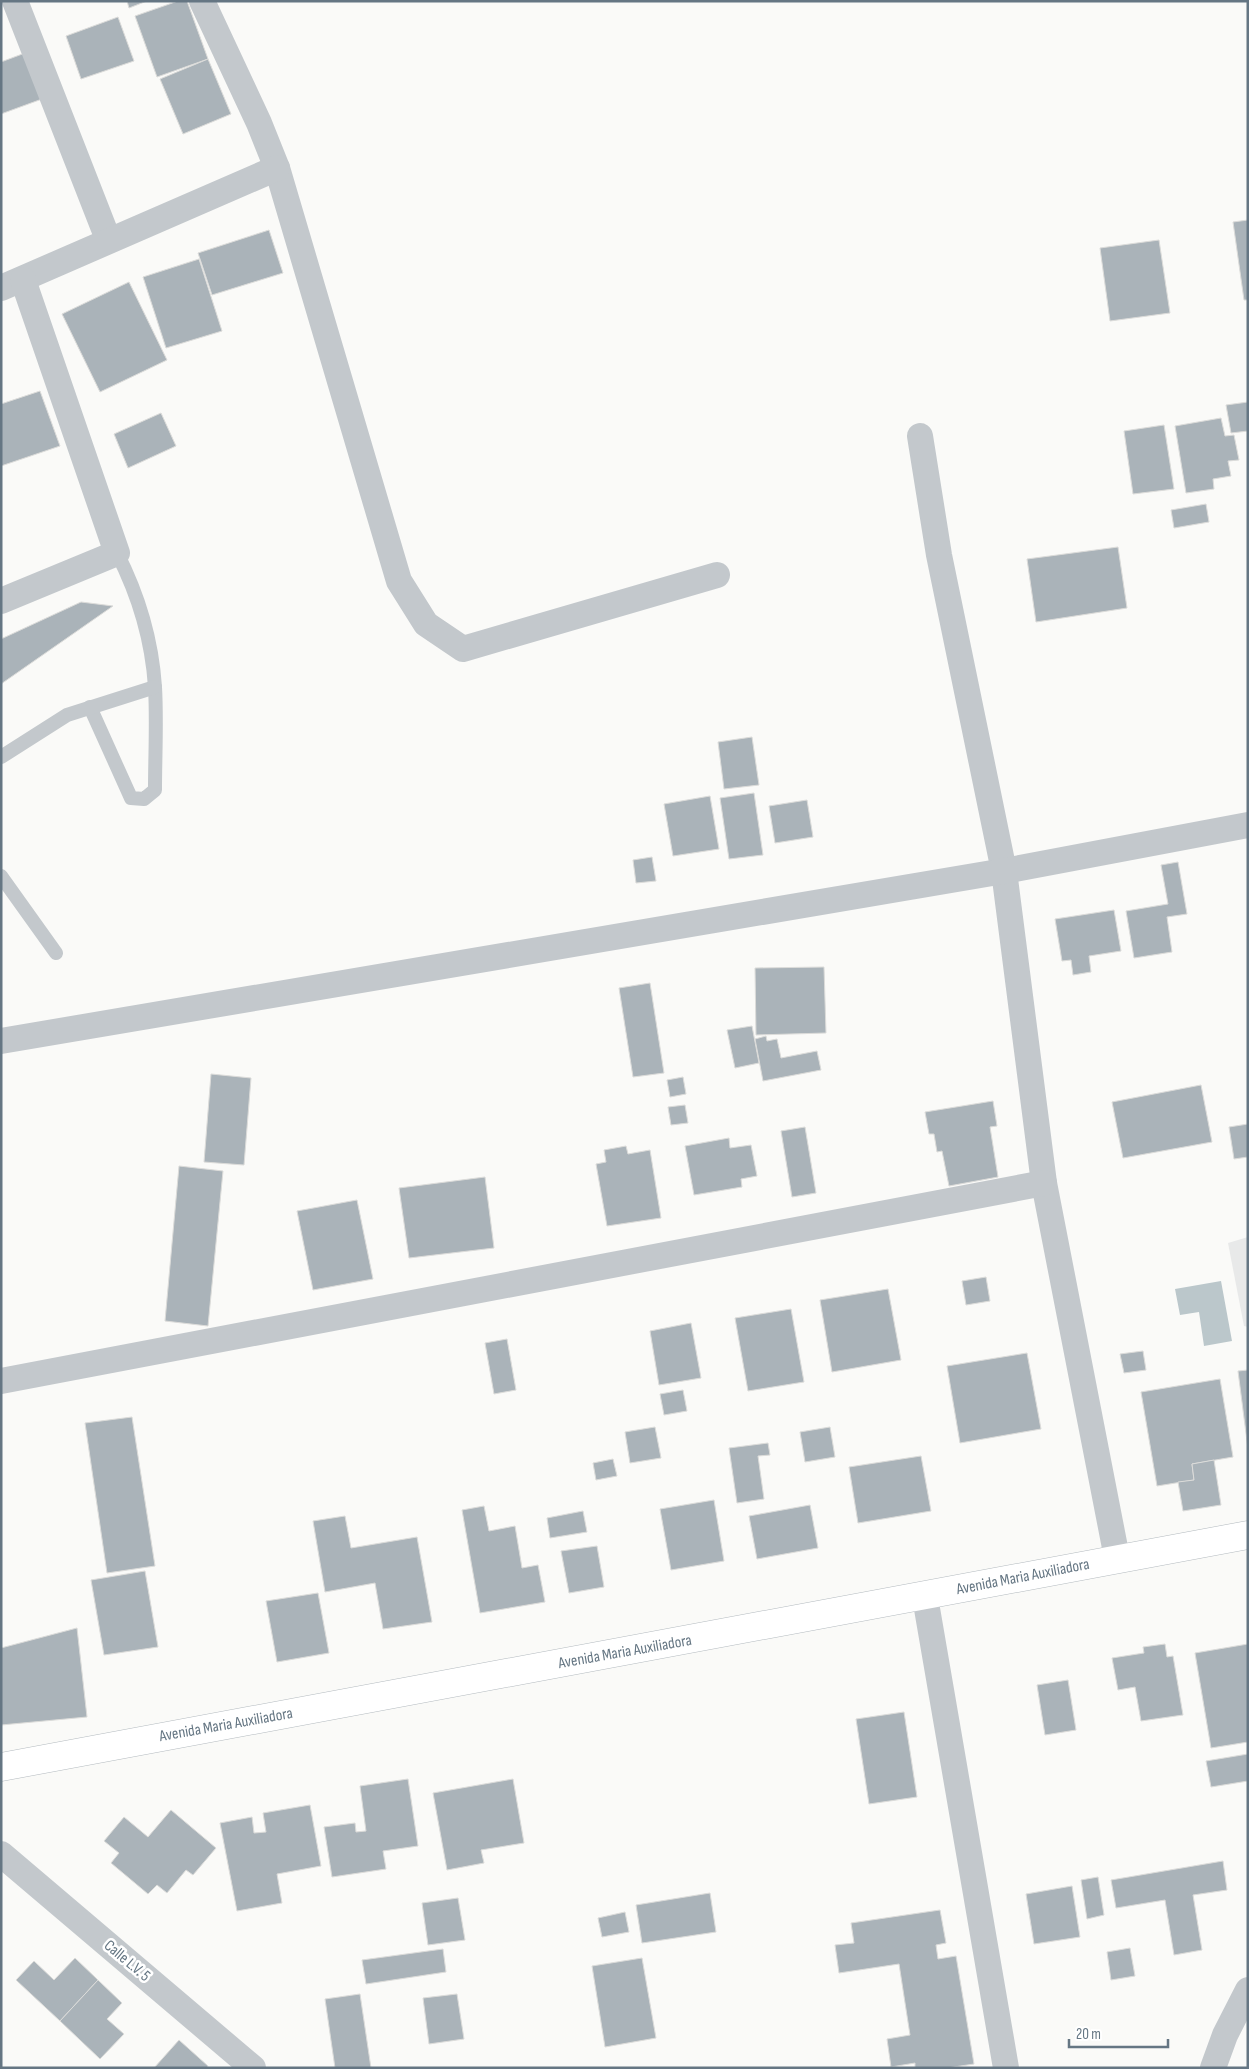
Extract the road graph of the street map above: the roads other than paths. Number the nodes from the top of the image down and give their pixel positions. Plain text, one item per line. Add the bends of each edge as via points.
1 (14, 1) edge
2 (202, 1) edge
3 (277, 168) junction
4 (108, 239) junction
5 (12, 284) edge
6 (920, 436) dead end
7 (117, 553) junction
8 (717, 575) dead end
9 (1, 601) edge
10 (155, 687) junction
11 (90, 707) junction
12 (1, 757) edge
13 (1248, 826) edge
14 (1004, 872) junction
15 (1, 876) edge
16 (56, 953) dead end
17 (1, 1041) edge
18 (1044, 1183) junction
19 (1, 1381) edge
20 (1248, 1536) edge
21 (1118, 1558) junction
22 (925, 1597) junction
23 (1, 1767) edge
24 (1, 1854) edge
25 (1248, 1990) edge
26 (253, 2068) edge
27 (1006, 2068) edge
28 (1213, 2068) edge

1 - 4 street
2 - 3 street
3 - 4 street
3 - 8 street via 399,580 426,624 463,649
4 - 5 street
5 - 7 street
6 - 14 street via 939,554
7 - 9 street
7 - 10 lane via 134,585
10 - 11 lane
10 - 11 lane via 155,790 144,799 131,798
11 - 12 lane via 67,714
13 - 14 street
14 - 17 street
14 - 18 street
15 - 16 lane
18 - 19 street
18 - 21 street
20 - 21 main road, Avenida Maria Auxiliadora
21 - 22 main road, Avenida Maria Auxiliadora
22 - 23 main road, Avenida Maria Auxiliadora
22 - 27 street
24 - 26 street, Calle L.V. 5
25 - 28 street

